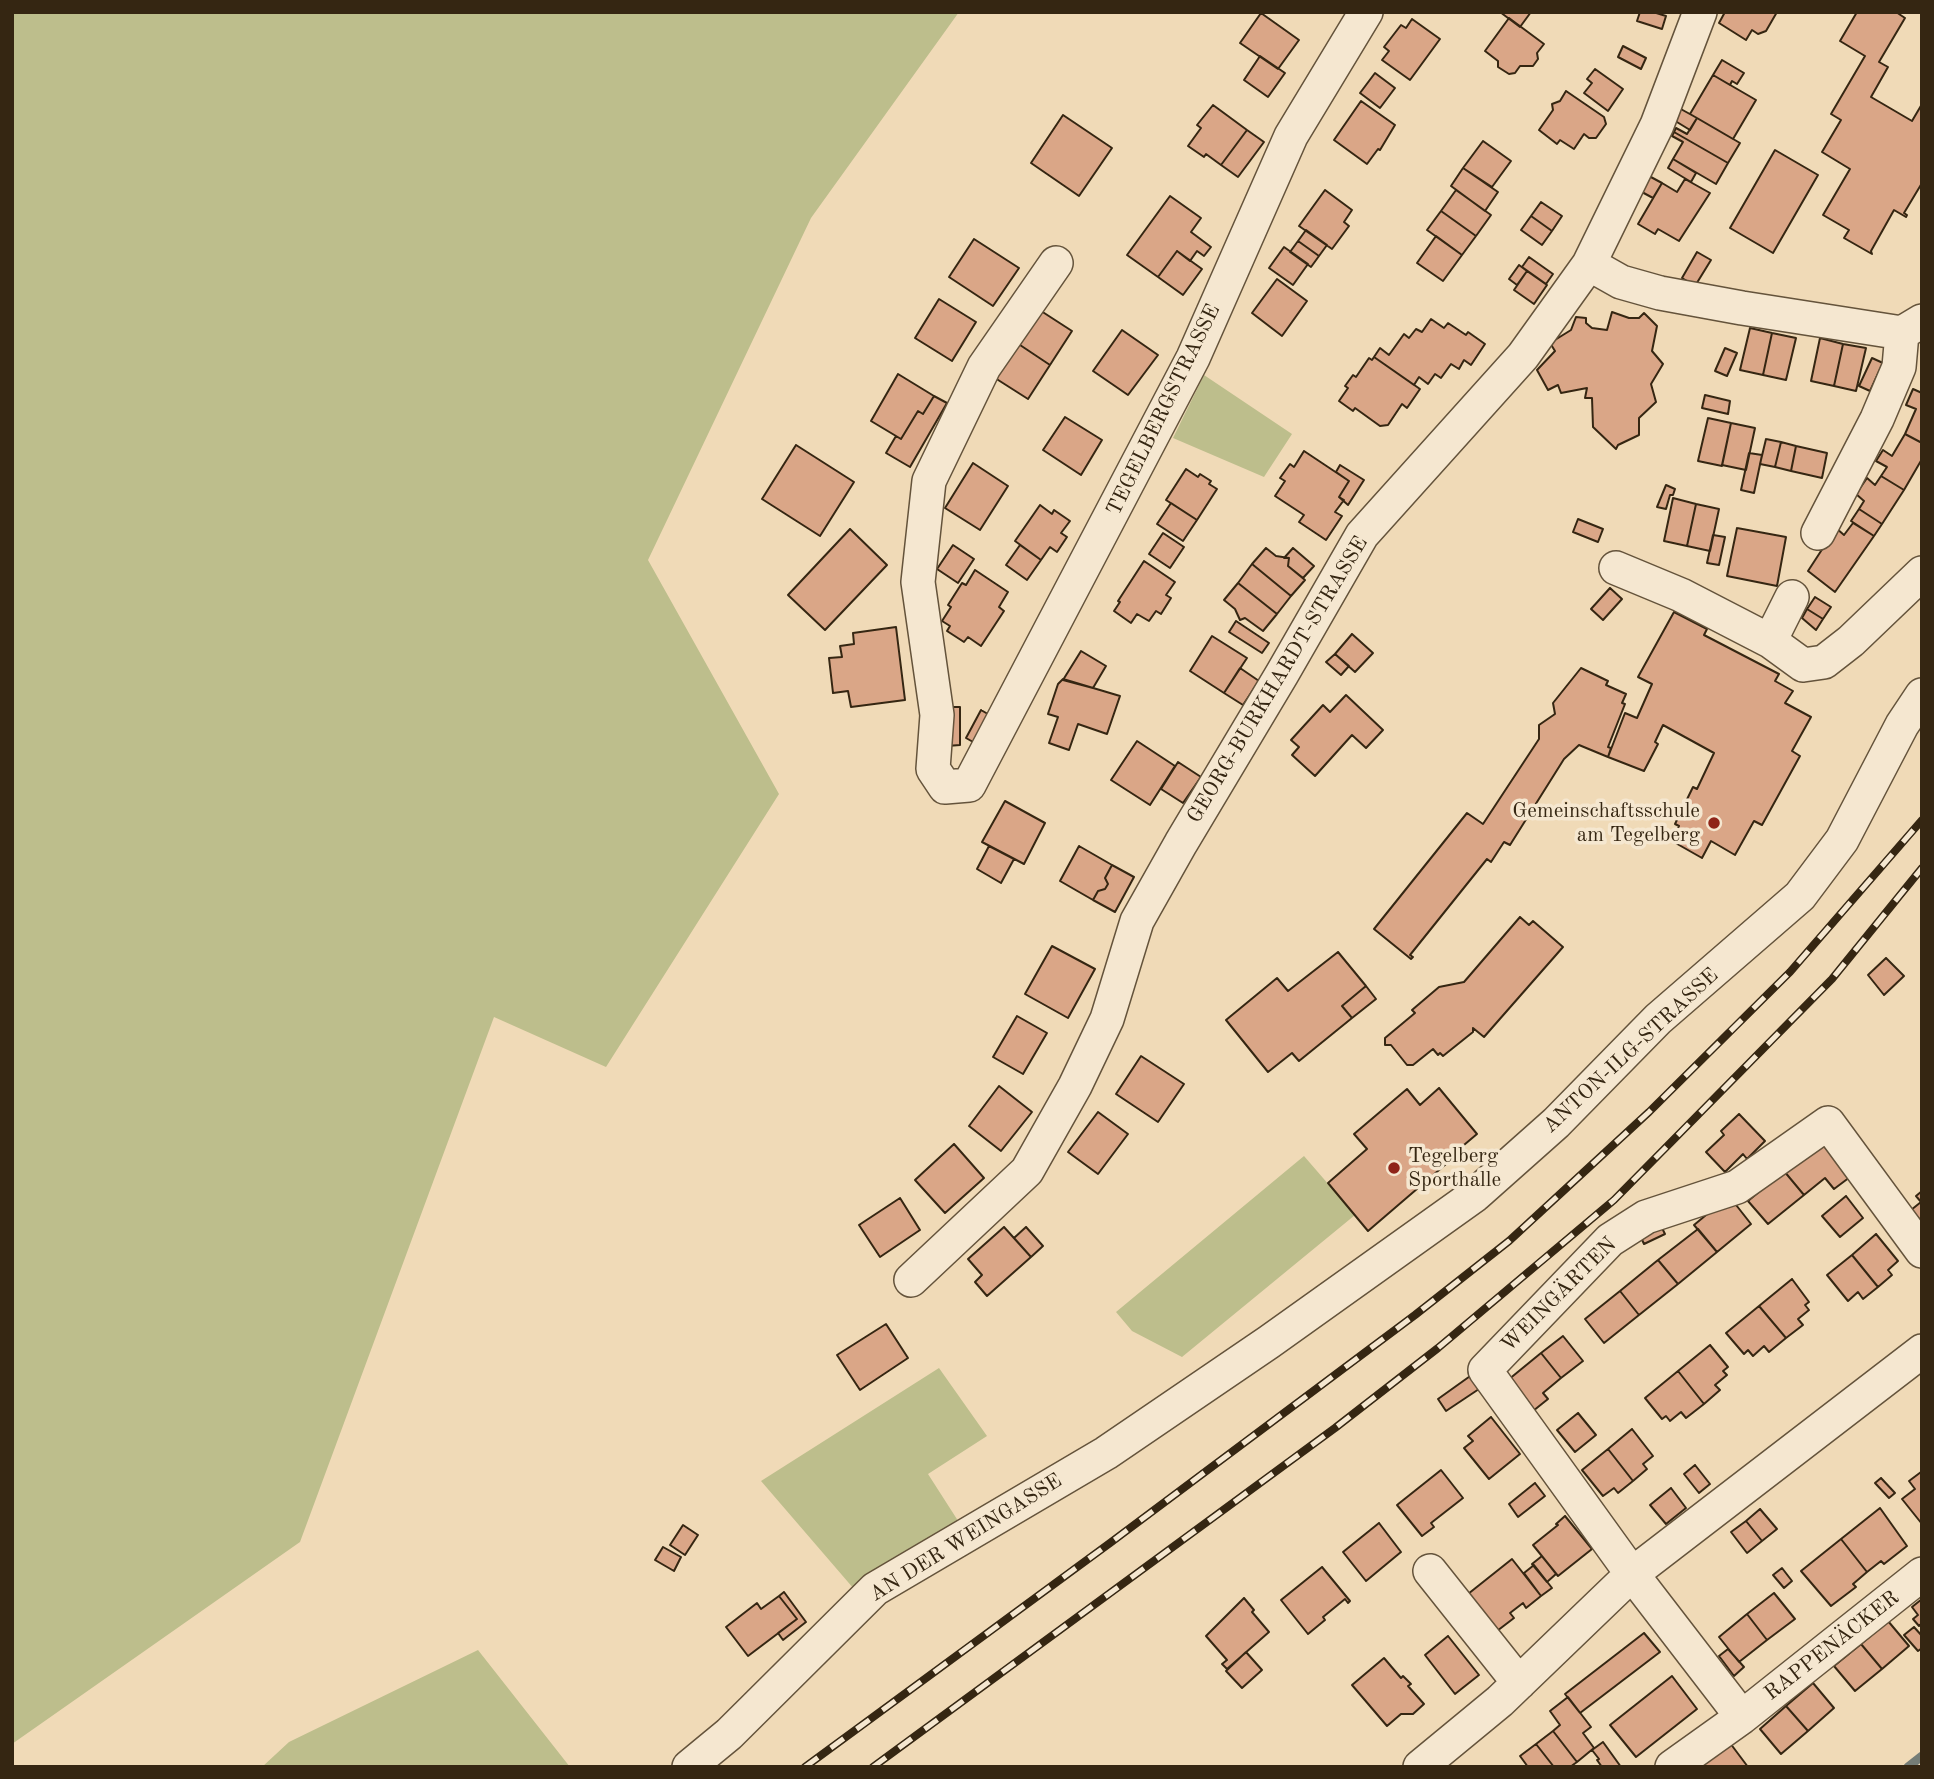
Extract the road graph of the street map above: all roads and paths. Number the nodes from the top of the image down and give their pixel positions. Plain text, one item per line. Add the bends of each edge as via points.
1 (1366, 12) edge
2 (1700, 12) edge
3 (1056, 263) dead end
4 (1589, 264) junction
5 (1912, 327) edge
6 (1818, 533) dead end
7 (1616, 568) dead end
8 (1922, 572) edge
9 (1792, 597) dead end
10 (1770, 641) junction
11 (1922, 695) edge
12 (1922, 1251) edge
13 (911, 1280) dead end
14 (1269, 1342) joint
15 (1922, 1351) edge
16 (1430, 1571) dead end
17 (1632, 1574) junction
18 (1922, 1574) edge
19 (1520, 1683) junction
20 (1742, 1717) junction
21 (690, 1767) edge
22 (1420, 1767) edge
23 (1672, 1767) edge

1 - 3 street, TEGELBERGSTRASSE via 1291,136 1193,358 970,785 946,787 933,769 937,715 918,582 929,481 984,367
2 - 4 street, GEORG-BURKHARDT-STRASSE via 1657,125
4 - 5 street via 1621,282 1660,293 1742,308
4 - 13 street, GEORG-BURKHARDT-STRASSE via 1523,356 1362,535 1137,921 1107,1019 1027,1171
5 - 6 street via 1877,419
7 - 10 street
8 - 10 street via 1824,662 1802,665
9 - 10 street
11 - 14 street, ANTON-ILG-STRASSE via 1842,840 1800,895 1658,1019 1556,1123 1475,1195
12 - 17 street, WEINGÄRTEN via 1828,1122 1737,1187 1646,1216 1610,1240 1485,1370
14 - 21 street, AN DER WEINGASSE via 1106,1453 875,1589
15 - 17 street
16 - 19 street
17 - 19 street
17 - 20 street
18 - 20 street, RAPPENÄCKER
19 - 22 street
20 - 23 street, RAPPENÄCKER

